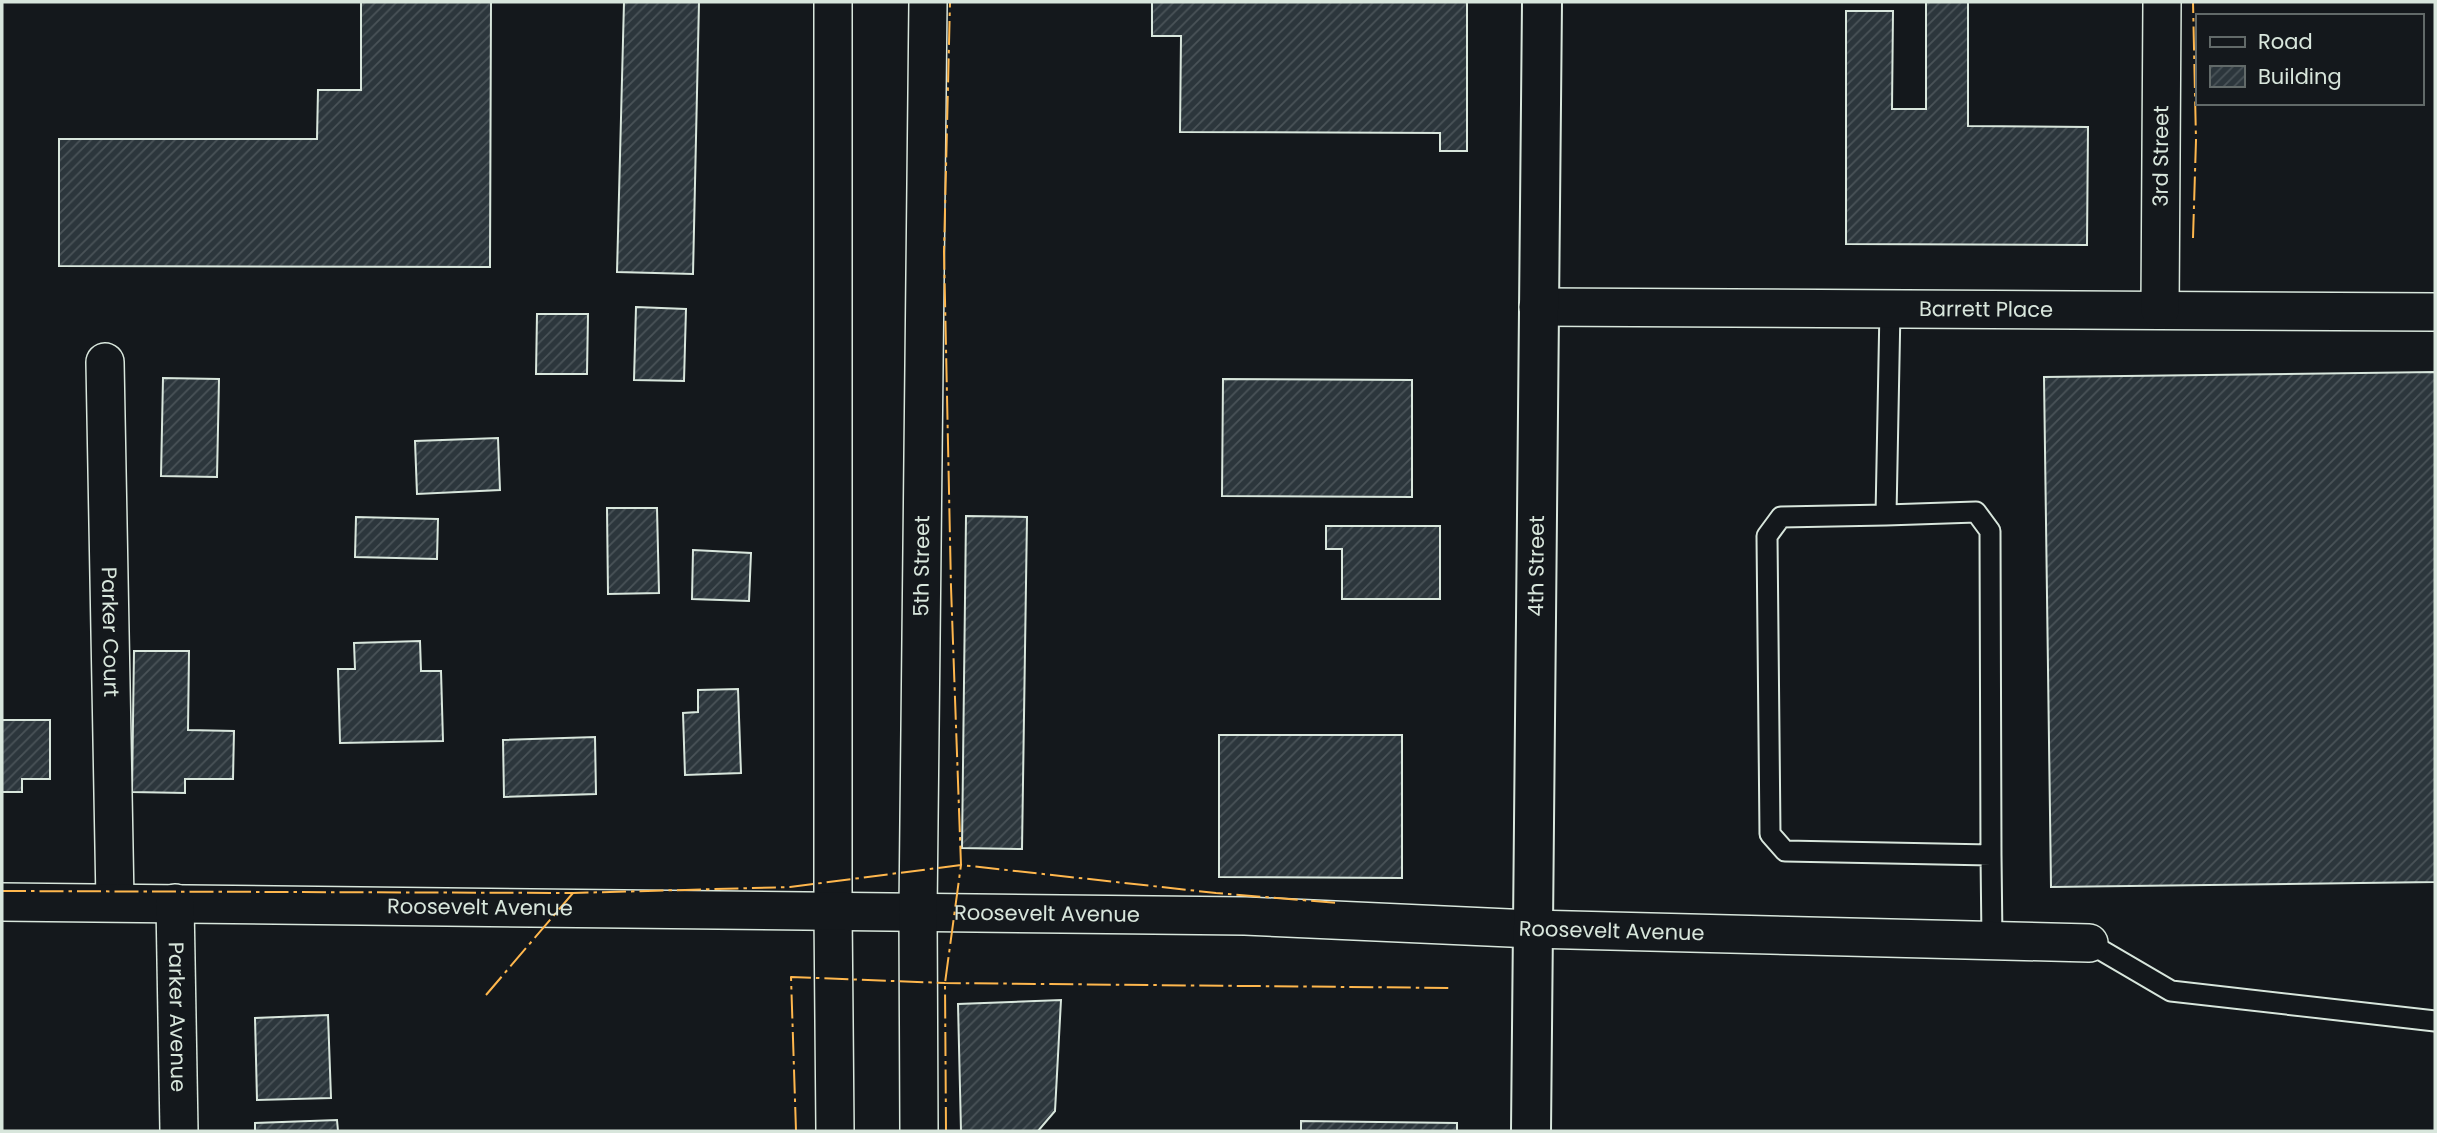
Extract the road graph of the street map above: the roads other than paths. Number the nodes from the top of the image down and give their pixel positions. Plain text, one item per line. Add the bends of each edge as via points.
1 (833, 2) edge
2 (928, 2) edge
3 (1542, 2) edge
4 (2162, 2) edge
5 (1538, 307) junction
6 (1890, 309) junction
7 (2160, 310) junction
8 (2435, 312) edge
9 (105, 362) dead end
10 (1886, 514) junction
11 (1991, 855) junction
12 (115, 901) junction
13 (2, 902) edge
14 (175, 903) junction
15 (833, 911) junction
16 (918, 912) junction
17 (1531, 929) junction
18 (1992, 941) junction
19 (2090, 943) joint
20 (2435, 1021) edge
21 (179, 1131) edge
22 (835, 1131) edge
23 (919, 1131) edge
24 (1531, 1131) edge

1 - 15 street
2 - 16 street, 5th Street
3 - 5 main road, 4th Street
4 - 7 street, 3rd Street
5 - 6 street, Barrett Place
5 - 17 main road, 4th Street
6 - 7 street, Barrett Place
6 - 10 lane
7 - 8 street, Barrett Place
9 - 12 street, Parker Court
10 - 11 lane via 1976,512 1990,531
10 - 11 lane via 1781,517 1767,536 1770,834 1784,851
11 - 18 lane
12 - 13 street, Roosevelt Avenue
12 - 14 street, Roosevelt Avenue
14 - 15 street, Roosevelt Avenue
14 - 21 street, Parker Avenue
15 - 16 street, Roosevelt Avenue
15 - 22 street
16 - 17 street, Roosevelt Avenue via 1245,916
16 - 23 street, 5th Street
17 - 18 street, Roosevelt Avenue
17 - 24 main road, 4th Street
18 - 19 street, Roosevelt Avenue
19 - 20 lane via 2171,991

